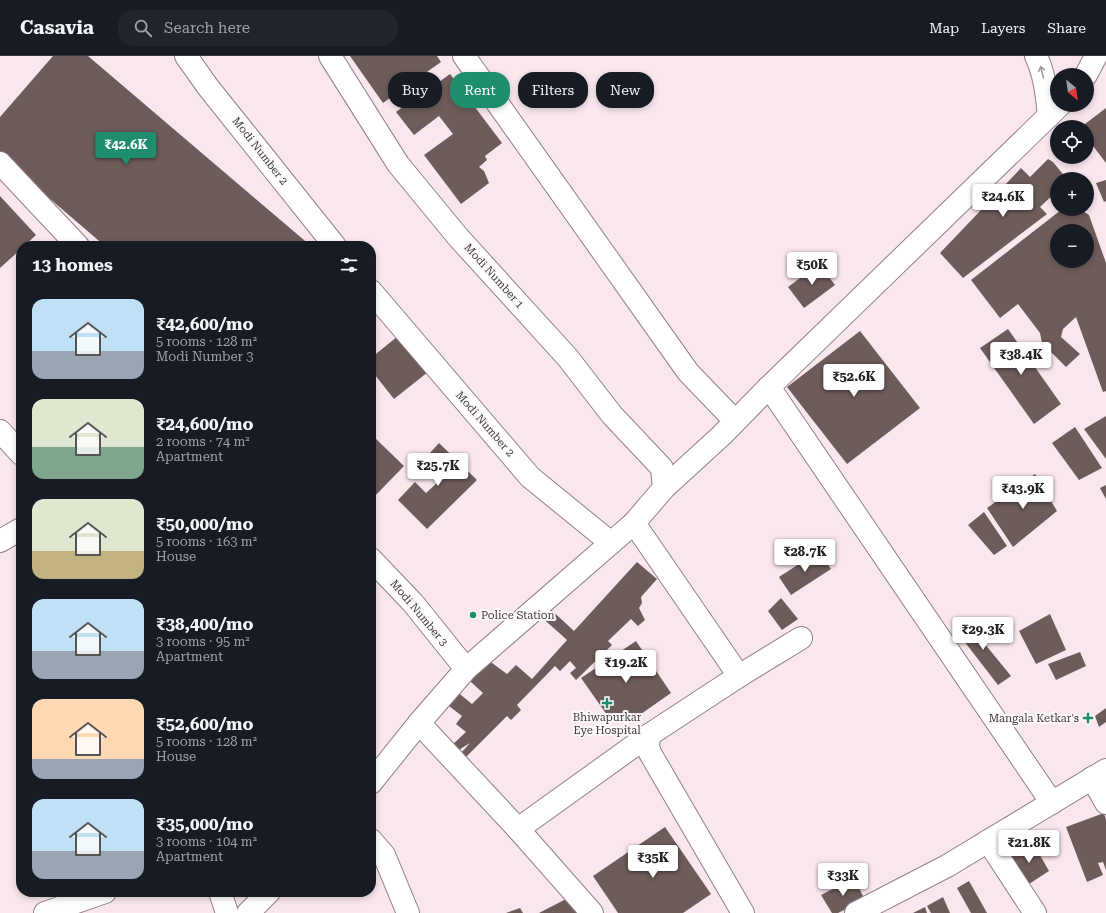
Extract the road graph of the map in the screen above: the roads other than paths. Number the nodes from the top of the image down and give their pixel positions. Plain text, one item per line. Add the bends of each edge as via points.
1 (186, 56) edge
2 (330, 56) edge
3 (464, 56) edge
4 (1036, 56) edge
5 (1096, 56) edge
6 (1090, 68) edge
7 (1050, 99) edge
8 (1054, 112) edge
9 (0, 163) edge
10 (73, 241) edge
11 (331, 241) edge
12 (376, 297) edge
13 (769, 387) junction
14 (735, 421) junction
15 (0, 431) edge
16 (16, 449) edge
17 (664, 488) junction
18 (634, 523) junction
19 (16, 532) edge
20 (0, 541) edge
21 (611, 543) junction
22 (376, 564) edge
23 (801, 638) dead end
24 (466, 670) junction
25 (739, 676) junction
26 (419, 723) junction
27 (649, 735) junction
28 (1099, 774) edge
29 (376, 777) edge
30 (1052, 803) junction
31 (1106, 803) edge
32 (518, 829) junction
33 (988, 841) junction
34 (376, 846) edge
35 (91, 897) edge
36 (221, 897) edge
37 (264, 897) edge
38 (876, 908) edge
39 (45, 913) edge
40 (226, 913) edge
41 (248, 913) edge
42 (408, 913) edge
43 (592, 913) edge
44 (744, 913) edge
45 (856, 913) edge
46 (1035, 913) edge

1 - 11 street, Modi Number 2
2 - 17 street, Modi Number 1 via 398,164 458,238 568,358 612,415 662,468
3 - 14 street via 688,372
7 -> 4 street
5 - 6 street
8 - 13 street
9 - 10 street
12 - 21 street, Modi Number 2 via 530,477
13 - 14 street
13 - 30 street
14 - 17 street
15 - 16 street
17 - 18 street
18 - 21 street
18 - 25 street
19 - 20 street
21 - 24 street
22 - 24 street, Modi Number 3 via 413,603
23 - 25 street
24 - 26 street
25 - 27 street
26 - 29 street
26 - 32 street
27 - 32 street
27 - 44 street via 650,753
28 - 30 street
28 - 31 street
30 - 33 street
32 - 43 street
33 - 38 street
33 - 46 street
34 - 42 street via 384,855
35 - 39 street
36 - 40 street
37 - 41 street
38 - 45 street

